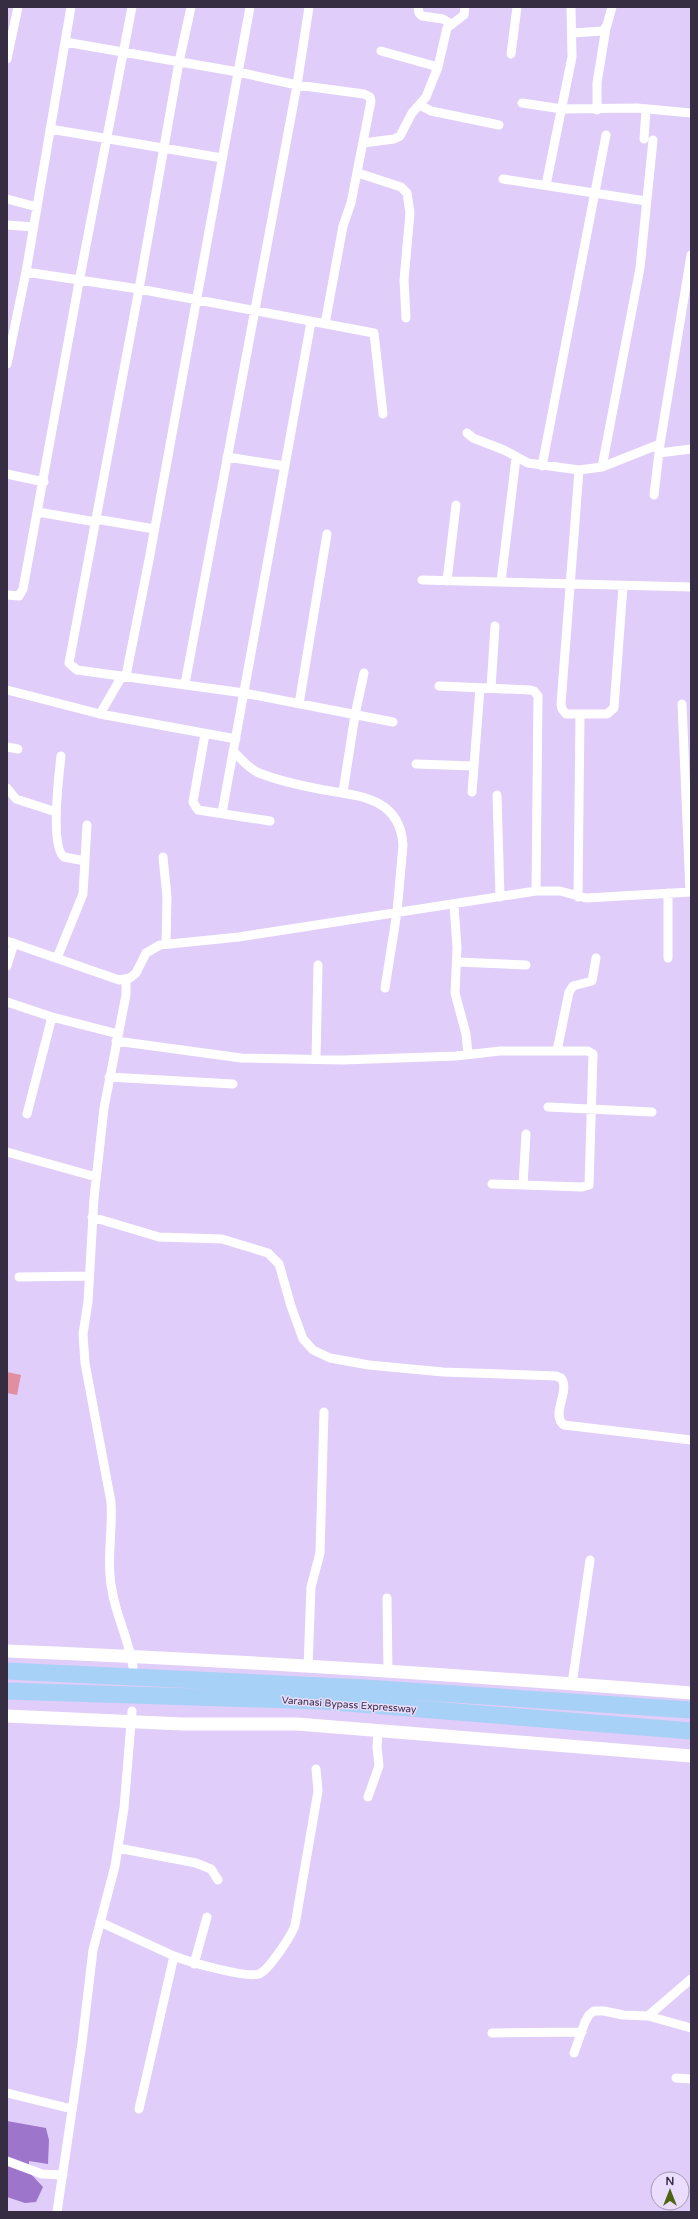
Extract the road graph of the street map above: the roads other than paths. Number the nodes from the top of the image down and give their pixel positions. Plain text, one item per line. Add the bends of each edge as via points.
1 (18, 7) edge
2 (71, 7) edge
3 (132, 7) edge
4 (191, 7) edge
5 (250, 7) edge
6 (309, 7) edge
7 (418, 7) edge
8 (465, 7) edge
9 (517, 7) edge
10 (571, 7) edge
11 (612, 7) edge
12 (451, 24) junction
13 (10, 27) edge
14 (606, 28) junction
15 (572, 33) junction
16 (65, 42) junction
17 (380, 51) dead end
18 (124, 52) junction
19 (511, 54) dead end
20 (7, 59) edge
21 (179, 62) junction
22 (438, 67) junction
23 (238, 72) junction
24 (297, 85) junction
25 (522, 103) dead end
26 (420, 105) junction
27 (562, 109) junction
28 (646, 109) junction
29 (597, 110) junction
30 (691, 113) edge
31 (499, 125) dead end
32 (50, 129) junction
33 (606, 135) dead end
34 (107, 139) junction
35 (363, 143) junction
36 (164, 147) junction
37 (222, 158) junction
38 (358, 172) junction
39 (503, 179) dead end
40 (546, 185) junction
41 (595, 193) junction
42 (7, 199) edge
43 (646, 201) junction
44 (37, 206) junction
45 (7, 225) edge
46 (34, 227) junction
47 (691, 255) edge
48 (26, 272) junction
49 (79, 282) junction
50 (139, 289) junction
51 (195, 301) junction
52 (254, 312) junction
53 (406, 318) dead end
54 (311, 322) junction
55 (325, 324) junction
56 (7, 364) edge
57 (383, 414) dead end
58 (467, 433) dead end
59 (660, 444) junction
60 (691, 449) edge
61 (659, 453) junction
62 (227, 457) junction
63 (516, 458) junction
64 (285, 466) junction
65 (542, 466) junction
66 (602, 467) junction
67 (579, 470) junction
68 (7, 474) edge
69 (44, 482) junction
70 (654, 495) dead end
71 (456, 505) dead end
72 (38, 512) junction
73 (96, 521) junction
74 (154, 529) junction
75 (327, 534) dead end
76 (422, 580) dead end
77 (447, 580) junction
78 (501, 582) junction
79 (570, 584) junction
80 (623, 586) junction
81 (691, 587) edge
82 (7, 596) edge
83 (495, 626) dead end
84 (364, 673) dead end
85 (124, 676) junction
86 (185, 684) junction
87 (439, 686) dead end
88 (480, 688) junction
89 (491, 688) junction
90 (7, 690) edge
91 (244, 694) junction
92 (299, 704) junction
93 (682, 704) dead end
94 (100, 714) junction
95 (355, 714) junction
96 (580, 715) junction
97 (393, 722) dead end
98 (205, 734) junction
99 (236, 739) junction
100 (7, 747) edge
101 (18, 749) dead end
102 (233, 751) junction
103 (61, 756) dead end
104 (416, 764) dead end
105 (474, 766) junction
106 (7, 788) edge
107 (343, 792) junction
108 (472, 792) dead end
109 (497, 795) dead end
110 (56, 812) junction
111 (222, 813) junction
112 (270, 821) dead end
113 (87, 824) dead end
114 (163, 858) dead end
115 (86, 861) junction
116 (536, 891) junction
117 (691, 892) edge
118 (668, 893) junction
119 (500, 897) junction
120 (578, 897) junction
121 (454, 904) junction
122 (397, 912) junction
123 (11, 942) edge
124 (166, 944) junction
125 (57, 958) junction
126 (596, 958) dead end
127 (668, 958) dead end
128 (457, 962) junction
129 (318, 965) dead end
130 (526, 965) dead end
131 (7, 966) edge
132 (126, 980) junction
133 (385, 988) dead end
134 (7, 1002) edge
135 (52, 1017) junction
136 (117, 1037) junction
137 (558, 1051) junction
138 (468, 1054) junction
139 (316, 1059) junction
140 (109, 1077) junction
141 (233, 1084) dead end
142 (548, 1107) dead end
143 (592, 1110) junction
144 (652, 1112) dead end
145 (27, 1114) dead end
146 (526, 1134) dead end
147 (7, 1152) edge
148 (96, 1177) junction
149 (492, 1184) dead end
150 (523, 1185) junction
151 (92, 1217) junction
152 (89, 1276) junction
153 (19, 1277) dead end
154 (324, 1412) dead end
155 (691, 1440) edge
156 (590, 1560) dead end
157 (387, 1598) dead end
158 (7, 1651) edge
159 (132, 1661) junction
160 (308, 1667) junction
161 (7, 1671) edge
162 (388, 1672) junction
163 (572, 1684) junction
164 (7, 1691) edge
165 (691, 1693) edge
166 (691, 1710) edge
167 (7, 1716) edge
168 (131, 1716) junction
169 (378, 1731) junction
170 (691, 1731) edge
171 (691, 1756) edge
172 (316, 1769) dead end
173 (368, 1797) dead end
174 (118, 1848) junction
175 (218, 1880) dead end
176 (206, 1917) dead end
177 (100, 1922) junction
178 (174, 1956) junction
179 (194, 1964) junction
180 (691, 1979) edge
181 (648, 2016) junction
182 (691, 2028) edge
183 (582, 2032) junction
184 (492, 2033) dead end
185 (574, 2054) dead end
186 (676, 2078) dead end
187 (691, 2079) edge
188 (7, 2093) edge
189 (72, 2109) junction
190 (139, 2110) dead end
191 (7, 2161) edge
192 (63, 2175) junction
193 (57, 2212) edge

1 - 13 street
2 - 16 street
3 - 18 street
4 - 21 street
5 - 23 street
6 - 24 street
7 - 12 street via 422,16 438,18
8 - 12 street via 464,15
9 - 19 street
10 - 15 street
11 - 14 street
12 - 22 street via 445,32
13 - 20 street
14 - 15 street via 597,32
14 - 29 street via 597,83
15 - 27 street via 572,57
16 - 18 street
16 - 32 street
17 - 22 street
18 - 21 street
18 - 34 street
21 - 23 street
21 - 36 street
22 - 26 street
23 - 24 street
23 - 37 street
24 - 35 street via 370,97
24 - 52 street
25 - 27 street
26 - 31 street via 431,111
26 - 35 street via 397,138
27 - 29 street
27 - 40 street
28 - 29 street
28 - 30 street
28 - 43 street
32 - 34 street
32 - 44 street
33 - 41 street
34 - 36 street
34 - 49 street
35 - 38 street
36 - 37 street
36 - 50 street
37 - 51 street
38 - 53 street via 401,187 407,193 410,213 404,280
38 - 55 street via 343,226
39 - 40 street
40 - 41 street
41 - 43 street
41 - 65 street
42 - 44 street
43 - 66 street via 640,268
44 - 46 street
45 - 46 street
46 - 48 street
47 - 59 street
48 - 49 street
48 - 56 street
49 - 50 street
49 - 69 street
50 - 51 street
50 - 73 street
51 - 52 street
51 - 74 street
52 - 54 street
52 - 62 street
54 - 55 street
54 - 64 street
55 - 57 street via 376,335
58 - 63 street
59 - 61 street
59 - 66 street
60 - 61 street
61 - 70 street
62 - 64 street
62 - 86 street
63 - 65 street via 528,464
63 - 78 street
64 - 91 street
65 - 67 street
66 - 67 street
67 - 79 street
68 - 69 street
69 - 72 street
71 - 77 street
72 - 73 street
72 - 82 street via 21,594
73 - 74 street
73 - 85 street via 69,659 72,667 77,670
74 - 85 street
75 - 92 street
76 - 77 street
77 - 78 street
78 - 79 street
79 - 80 street
79 - 96 street via 561,704 566,714
80 - 81 street
80 - 96 street via 614,708 607,714
83 - 89 street
84 - 95 street
85 - 86 street
85 - 94 street
86 - 91 street
87 - 88 street
88 - 89 street
88 - 105 street
89 - 116 street via 530,690 538,696
90 - 94 street
91 - 92 street
91 - 99 street
92 - 95 street
93 - 117 street
94 - 98 street
95 - 97 street
95 - 107 street
96 - 120 street
98 - 99 street
98 - 111 street via 193,802 198,810
99 - 102 street
100 - 101 street
102 - 107 street via 248,766 262,774
102 - 111 street
103 - 110 street
104 - 105 street
105 - 108 street
106 - 110 street via 16,799
107 - 122 street via 358,795 383,806 392,814 398,825 403,845
109 - 119 street
110 - 115 street via 61,854
111 - 112 street
113 - 115 street
114 - 124 street via 167,898
115 - 125 street via 81,901
116 - 119 street
116 - 120 street via 560,891
117 - 118 street
118 - 120 street
118 - 127 street
119 - 121 street
121 - 122 street
121 - 128 street
122 - 124 street via 239,937
122 - 133 street
123 - 125 street
123 - 131 street
124 - 132 street via 151,948 136,973
125 - 132 street via 119,980
126 - 137 street via 592,981 573,986 569,992
128 - 130 street
128 - 138 street via 455,998 464,1027
129 - 139 street
132 - 136 street via 126,994
134 - 135 street
135 - 136 street
135 - 145 street
136 - 139 street via 241,1058
136 - 140 street
137 - 138 street
137 - 143 street via 588,1051 593,1054
138 - 139 street via 408,1058
140 - 141 street
140 - 148 street
142 - 143 street
143 - 144 street
143 - 150 street via 589,1185
146 - 150 street
147 - 148 street
148 - 151 street
149 - 150 street
151 - 152 street
151 - 155 street via 159,1237 222,1239 268,1253 279,1264 303,1339 313,1350 330,1358 369,1365 443,1372 556,1376 564,1383 560,1417 564,1425
152 - 153 street
152 - 159 street via 83,1351 111,1502 112,1591
154 - 160 street via 320,1553 311,1586
156 - 163 street
157 - 162 street
158 - 159 street
159 - 160 street
160 - 162 street
161 - 166 highway, Varanasi Bypass Expressway via 365,1688
162 - 163 street
163 - 165 street
164 - 170 highway, Varanasi Bypass Expressway via 322,1701
167 - 168 street
168 - 169 street via 297,1724
168 - 174 street
169 - 171 street
169 - 173 street via 379,1766
172 - 179 street via 318,1791 295,1925 290,1938 261,1974 248,1975
174 - 175 street via 196,1863 211,1869
174 - 177 street
176 - 179 street
177 - 178 street
177 - 189 street via 93,1950
178 - 179 street
178 - 190 street
180 - 181 street
181 - 182 street
181 - 183 street via 594,2011 589,2015
183 - 184 street
183 - 185 street
186 - 187 street
188 - 189 street
189 - 192 street
191 - 192 street via 42,2174
192 - 193 street

